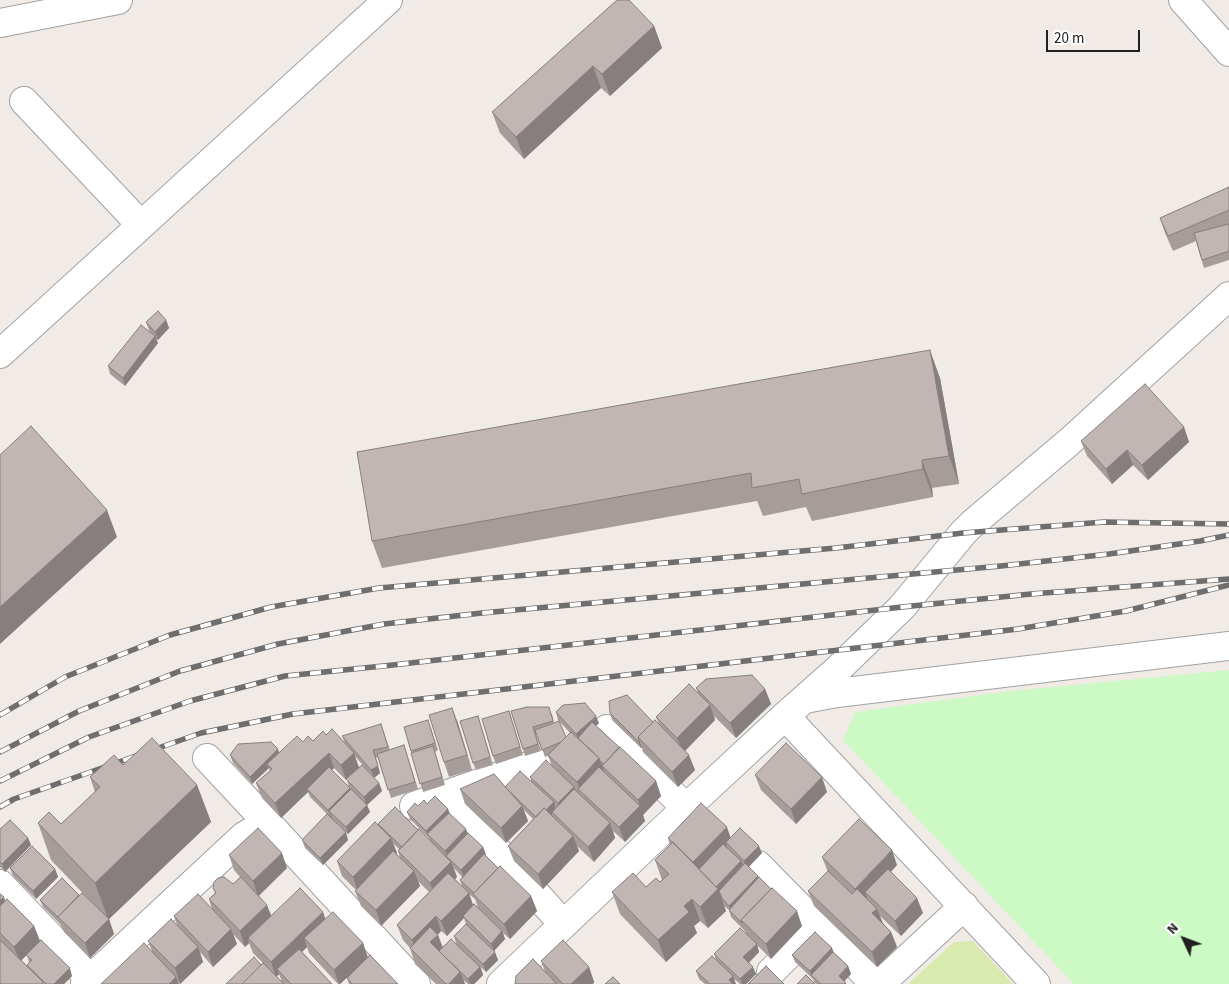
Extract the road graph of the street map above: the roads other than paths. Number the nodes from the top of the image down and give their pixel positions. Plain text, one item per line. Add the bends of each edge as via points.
1 (118, 0) edge
2 (388, 0) edge
3 (1183, 0) edge
4 (0, 23) edge
5 (1229, 52) edge
6 (24, 101) dead end
7 (141, 225) junction
8 (1229, 296) edge
9 (5, 339) edge
10 (1229, 646) edge
11 (795, 707) junction
12 (607, 729) dead end
13 (207, 758) dead end
14 (538, 763) dead end
15 (447, 794) junction
16 (414, 806) edge
17 (686, 808) junction
18 (264, 820) junction
19 (758, 865) dead end
20 (0, 884) edge
21 (964, 906) junction
22 (564, 924) junction
23 (817, 926) junction
24 (770, 972) edge
25 (88, 981) edge
26 (416, 984) edge
27 (501, 984) edge
28 (875, 984) edge
29 (880, 984) edge
30 (1036, 984) edge

1 - 4 street
2 - 7 street
3 - 5 street
6 - 7 street
7 - 9 street
8 - 11 street via 1069,442 972,524 902,607
10 - 11 street via 837,693
11 - 17 street
11 - 21 street
12 - 17 street
13 - 18 street
14 - 15 street
15 - 16 street
15 - 22 street
17 - 22 street
18 - 25 street
18 - 26 street
19 - 23 street
20 - 25 street
21 - 29 street
21 - 30 street
22 - 27 street
23 - 24 street
23 - 28 street

